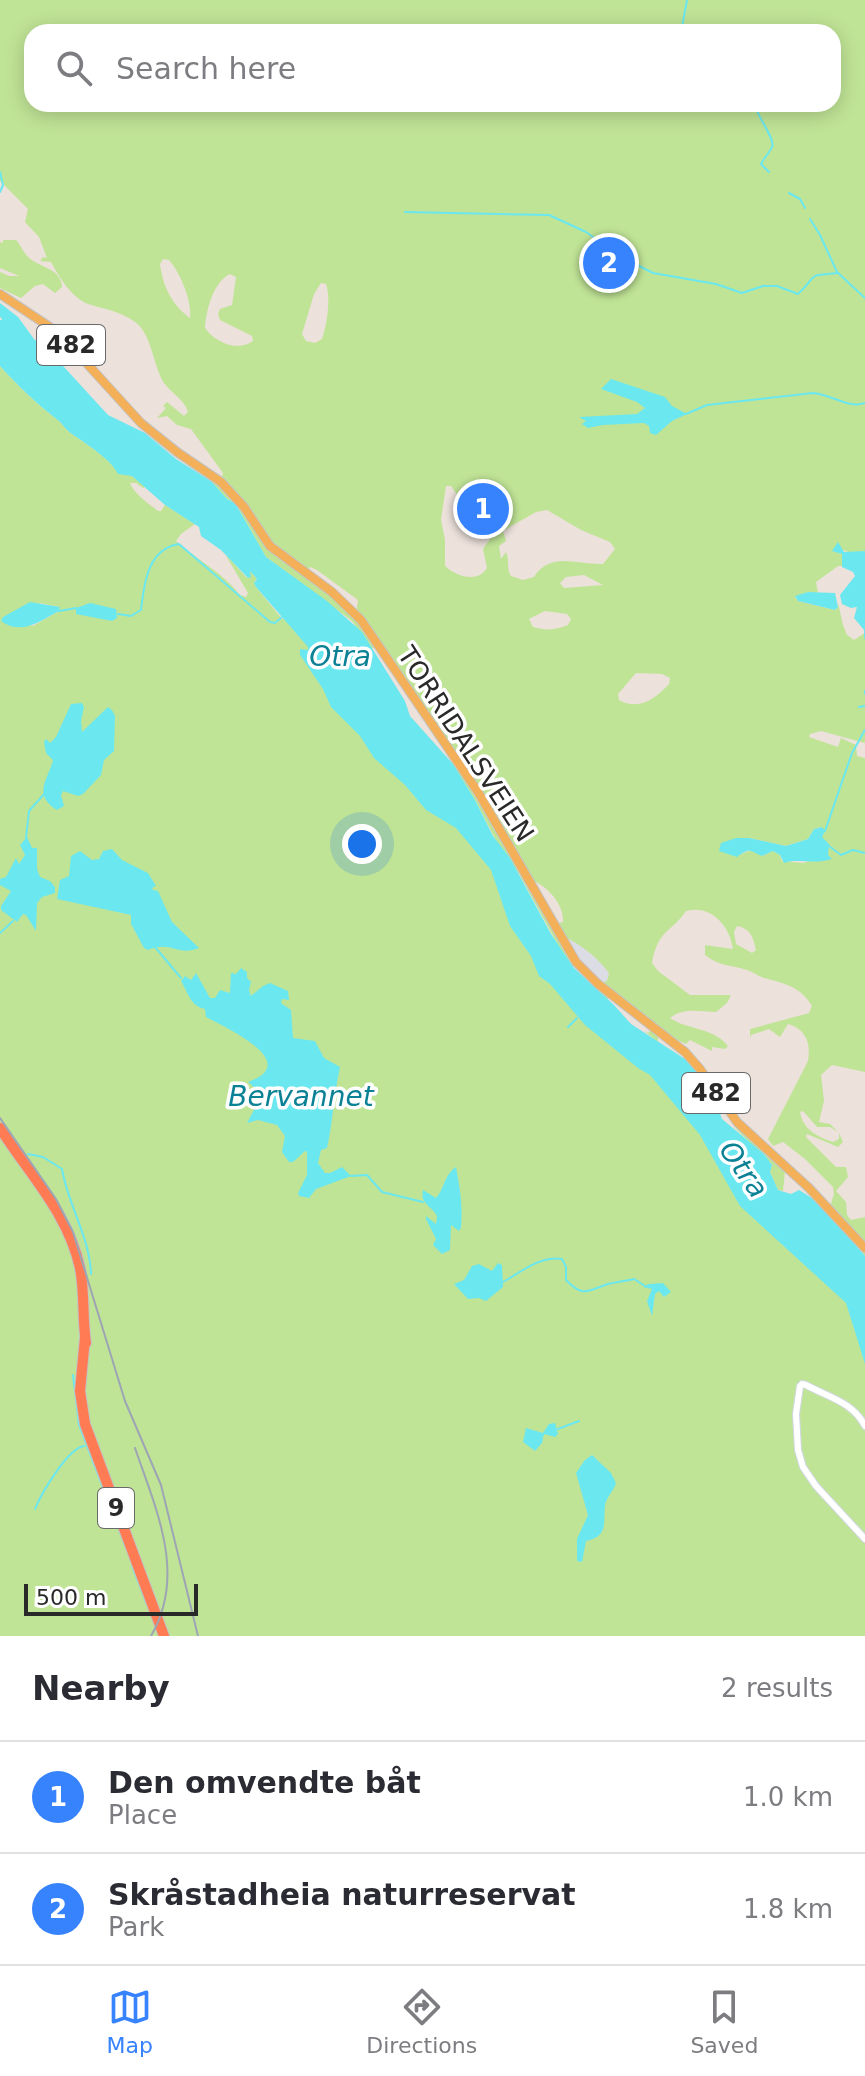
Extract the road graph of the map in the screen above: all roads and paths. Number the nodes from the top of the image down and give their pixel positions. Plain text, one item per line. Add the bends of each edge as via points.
1 (0, 294) edge
2 (0, 1128) edge
3 (865, 1248) edge
4 (865, 1426) edge
5 (865, 1539) edge
6 (164, 1636) edge

1 - 3 main road, TORRIDALSVEIEN / 482 via 59,333 141,423 228,489 270,546 353,612 478,792 576,962 685,1052 748,1134
2 - 6 highway, 9 via 69,1235 82,1279 81,1393 88,1434
4 - 5 street via 850,1407 802,1384 796,1414 803,1467

